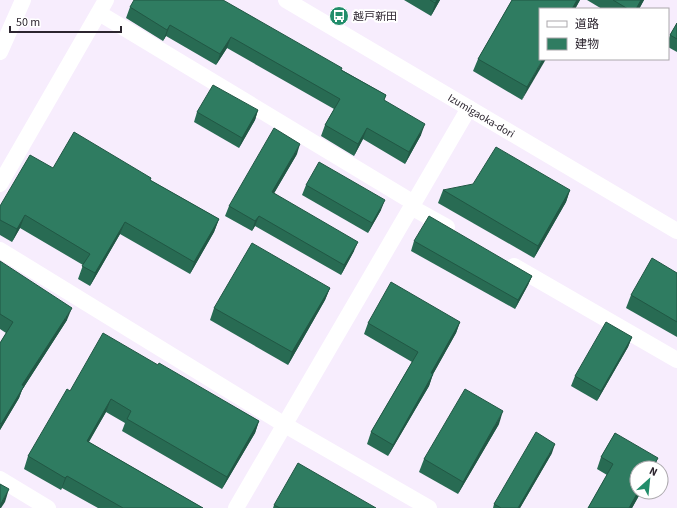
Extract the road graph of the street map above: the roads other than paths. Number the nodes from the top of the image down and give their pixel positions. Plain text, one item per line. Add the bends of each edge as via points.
1 (23, 0) edge
2 (286, 0) edge
3 (102, 6) edge
4 (0, 52) edge
5 (468, 108) junction
6 (0, 184) edge
7 (413, 205) junction
8 (677, 231) edge
9 (459, 234) edge
10 (0, 250) edge
11 (500, 258) edge
12 (677, 360) edge
13 (285, 425) junction
14 (0, 479) edge
15 (48, 508) edge
16 (236, 508) edge
17 (429, 508) edge

1 - 4 street
2 - 5 street, Izumigaoka-dori
3 - 6 street
3 - 7 street
5 - 7 street
5 - 8 street, Izumigaoka-dori
7 - 9 street
7 - 13 street
10 - 13 street
11 - 12 street
13 - 16 street
13 - 17 street
14 - 15 street

